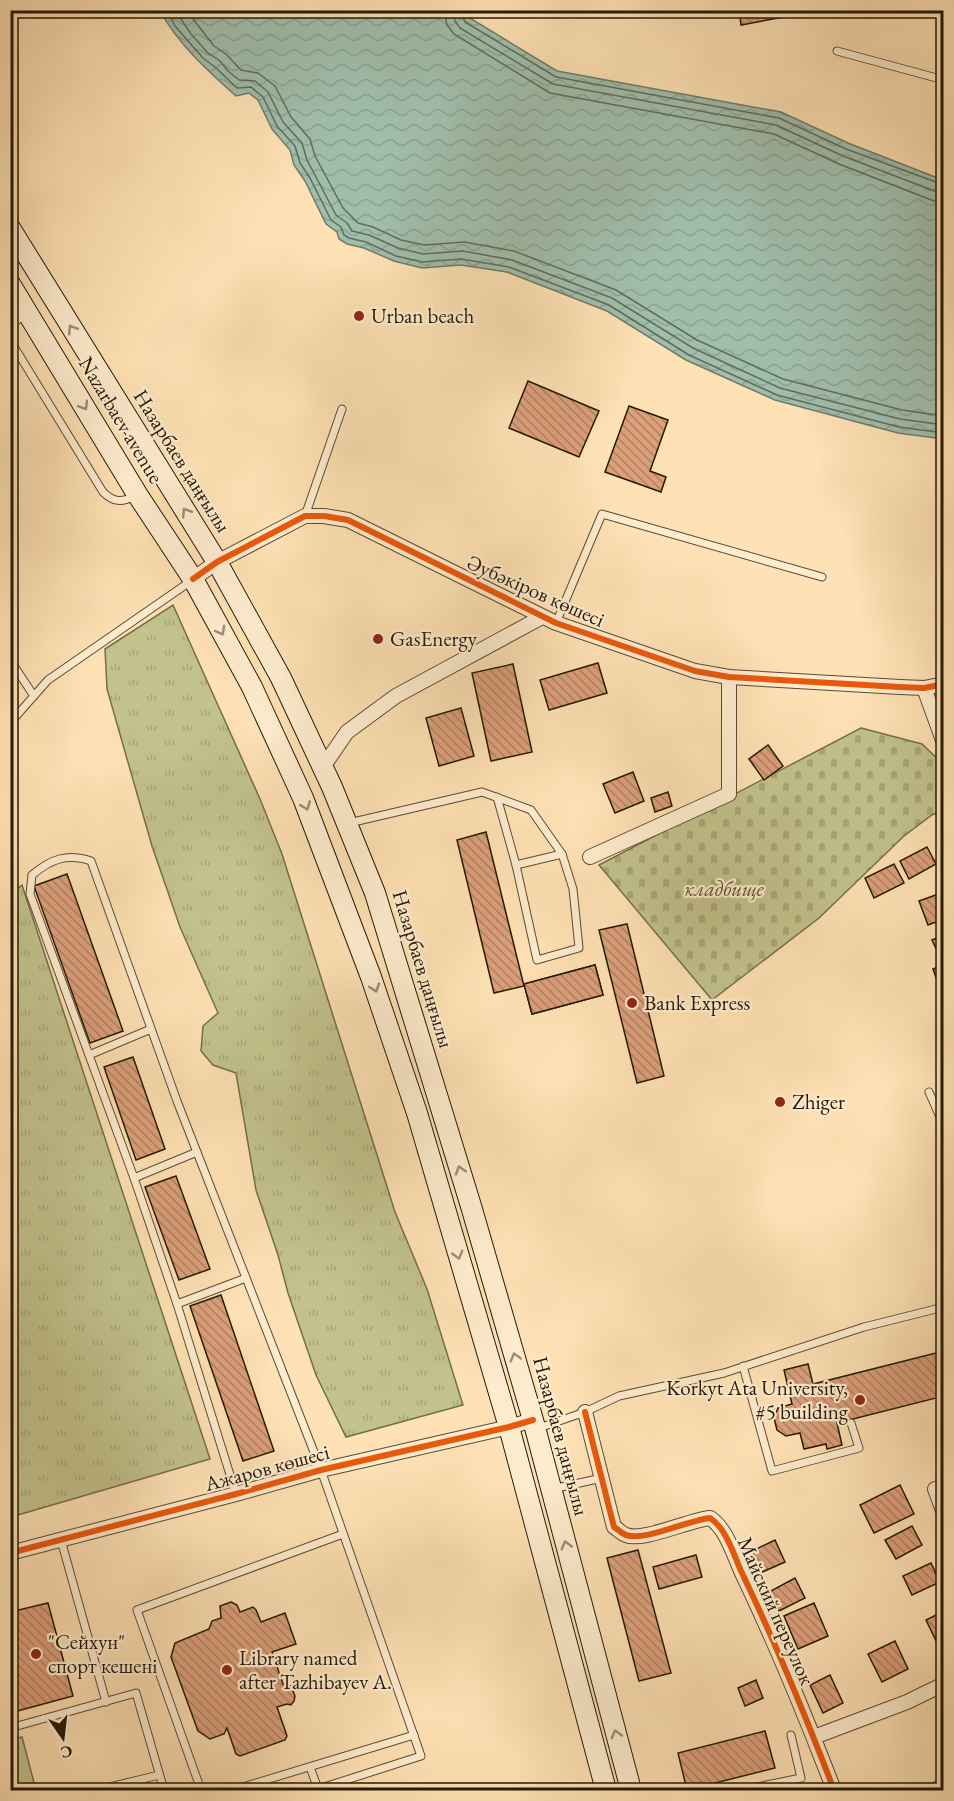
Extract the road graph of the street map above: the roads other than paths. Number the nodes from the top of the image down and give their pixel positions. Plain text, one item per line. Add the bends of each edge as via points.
1 (837, 51) dead end
2 (944, 80) edge
3 (10, 228) edge
4 (10, 284) edge
5 (27, 310) junction
6 (10, 328) edge
7 (10, 340) edge
8 (342, 409) dead end
9 (137, 494) junction
10 (305, 516) junction
11 (217, 562) junction
12 (822, 577) dead end
13 (193, 579) junction
14 (542, 617) junction
15 (556, 623) junction
16 (10, 660) edge
17 (729, 677) junction
18 (944, 684) edge
19 (924, 688) junction
20 (34, 696) junction
21 (10, 723) edge
22 (944, 743) edge
23 (323, 767) junction
24 (497, 797) junction
25 (347, 823) junction
26 (562, 854) junction
27 (590, 857) dead end
28 (516, 865) junction
29 (151, 1029) junction
30 (89, 1055) junction
31 (929, 1092) dead end
32 (944, 1126) edge
33 (197, 1152) junction
34 (134, 1178) junction
35 (246, 1278) junction
36 (177, 1304) junction
37 (944, 1307) edge
38 (743, 1366) junction
39 (585, 1412) junction
40 (851, 1423) dead end
41 (534, 1424) junction
42 (509, 1427) junction
43 (321, 1470) junction
44 (602, 1478) junction
45 (551, 1489) junction
46 (935, 1489) dead end
47 (236, 1494) junction
48 (944, 1513) edge
49 (343, 1534) junction
50 (61, 1540) junction
51 (10, 1553) edge
52 (944, 1684) edge
53 (106, 1702) junction
54 (10, 1728) edge
55 (414, 1735) junction
56 (791, 1735) dead end
57 (814, 1737) junction
58 (310, 1767) junction
59 (159, 1774) junction
60 (944, 1784) edge
61 (97, 1791) edge
62 (164, 1791) edge
63 (201, 1791) edge
64 (234, 1791) edge
65 (606, 1791) edge
66 (631, 1791) edge
67 (742, 1791) edge
68 (834, 1791) edge
69 (917, 1791) edge

1 - 2 lane
11 -> 3 main road, Назарбаев даңғылы
4 - 5 main road, Nazarbaev avenue
5 - 6 lane
5 -> 9 main road, Nazarbaev avenue
7 - 9 lane via 103,492 119,501
8 - 10 lane
9 - 13 main road, Nazarbaev avenue
10 - 11 street
10 - 14 street, Әубәкіров көшесі via 348,520
11 - 13 street
11 - 23 main road, Назарбаев даңғылы via 281,678
12 - 15 lane via 602,514
13 - 20 lane via 48,680
13 -> 42 main road via 252,687 303,798 371,977 417,1113
14 - 15 street, Әубәкіров көшесі
14 - 23 street via 396,696 347,732
15 - 17 street, Әубәкіров көшесі via 695,671
16 - 20 lane
17 - 19 street, Әубәкіров көшесі
17 - 27 street via 729,794
18 - 19 street, Әубәкіров көшесі
19 - 22 street
20 - 21 lane
23 - 25 main road, Назарбаев даңғылы
24 - 25 lane via 482,792
24 - 26 lane via 531,810
24 - 28 lane
41 -> 25 main road, Назарбаев даңғылы via 399,967
26 - 28 lane
26 - 28 lane via 573,889 579,948 537,960
29 - 30 lane
29 - 30 lane via 91,861 75,856 46,864 32,875 30,894
29 - 33 lane
30 - 34 lane
31 - 32 lane
33 - 34 lane
33 - 35 lane
34 - 36 lane
35 - 36 lane
35 - 43 lane
36 - 47 lane
37 - 38 lane
38 - 39 lane via 619,1396
38 - 40 lane via 772,1471 859,1448
39 - 41 lane
39 - 44 street, Майский переулок
41 - 42 street, Ажаров көшесі
41 - 45 main road, Назарбаев даңғылы
42 - 43 street, Ажаров көшесі
42 - 65 main road
43 - 47 street, Ажаров көшесі
43 - 49 lane
44 - 45 lane
44 - 57 street, Майский переулок via 614,1527 627,1536 643,1536 710,1518 721,1528
66 -> 45 main road, Назарбаев даңғылы
46 - 48 street
47 - 50 street, Ажаров көшесі
49 - 55 lane
49 - 63 lane via 137,1610
50 - 51 street, Ажаров көшесі
50 - 53 lane
52 - 57 street
53 - 54 lane
53 - 59 lane via 136,1693
55 - 58 lane
55 - 58 lane via 422,1756 318,1790
56 - 67 lane via 801,1778
57 - 68 street, Майский переулок
58 - 64 lane
59 - 61 lane
59 - 62 lane
60 - 69 lane

